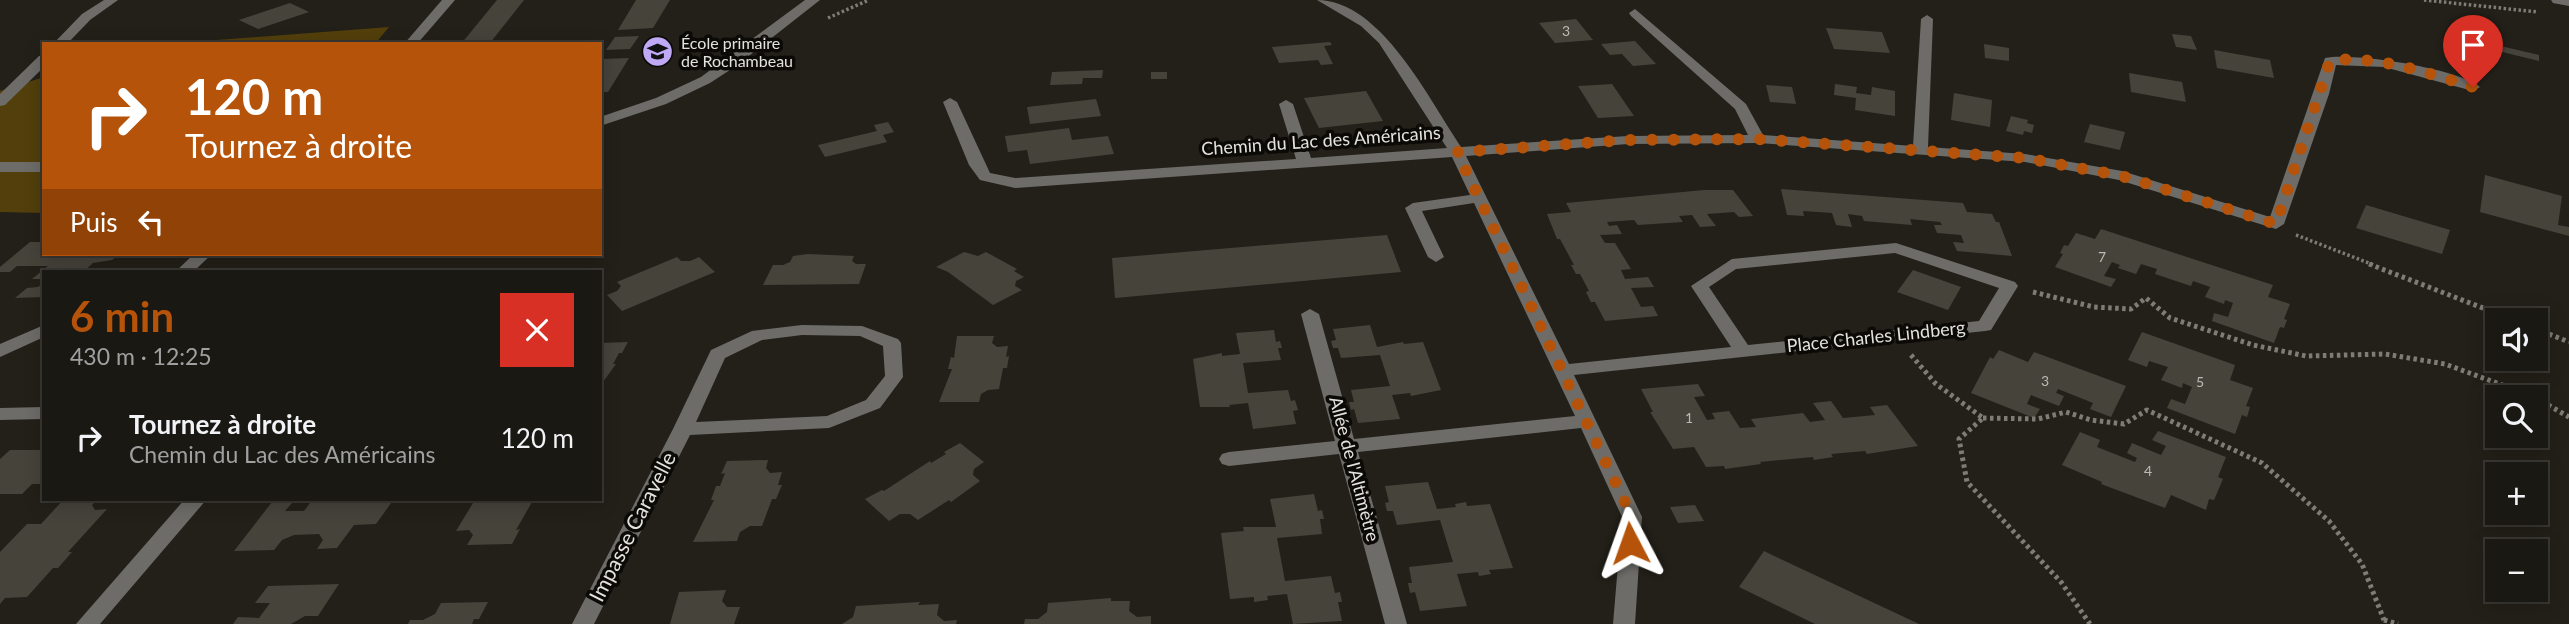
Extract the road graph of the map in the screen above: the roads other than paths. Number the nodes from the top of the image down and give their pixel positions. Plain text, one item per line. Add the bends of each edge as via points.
1 (112, 0) edge
2 (449, 0) edge
3 (814, 0) edge
4 (1323, 0) edge
5 (2557, 0) edge
6 (2569, 2) edge
7 (1635, 13) dead end
8 (1927, 19) dead end
9 (61, 42) edge
10 (413, 42) edge
11 (42, 61) edge
12 (2473, 87) dead end
13 (0, 102) edge
14 (950, 102) dead end
15 (1286, 104) dead end
16 (602, 121) edge
17 (1758, 139) junction
18 (1920, 150) junction
19 (1457, 152) junction
20 (1305, 163) junction
21 (0, 167) edge
22 (42, 167) edge
23 (1479, 198) junction
24 (202, 256) edge
25 (1436, 257) dead end
26 (185, 270) edge
27 (1310, 314) dead end
28 (42, 331) edge
29 (1742, 350) junction
30 (0, 351) edge
31 (1563, 370) junction
32 (42, 413) edge
33 (0, 414) edge
34 (1586, 421) junction
35 (683, 429) junction
36 (1349, 447) junction
37 (1229, 459) dead end
38 (195, 501) edge
39 (87, 624) edge
40 (583, 624) edge
41 (1396, 624) edge
42 (1623, 624) edge

1 - 9 street
2 - 10 street
3 - 16 street via 796,9 719,72 644,108
4 - 19 street via 1365,23 1384,41
5 - 6 street
7 - 17 street via 1741,107
8 - 18 street
11 - 13 street
12 - 18 street, Chemin du Lac des Américains via 2369,61 2330,61 2276,224 2122,176 2025,158
14 - 20 street, Chemin du Lac des Américains via 985,177 1016,183
15 - 20 street
17 - 18 street, Chemin du Lac des Américains
17 - 19 street, Chemin du Lac des Américains via 1628,140
19 - 20 street, Chemin du Lac des Américains
19 - 23 street
21 - 22 street
23 - 25 street via 1413,208
23 - 31 street
24 - 26 street
27 - 36 street, Allée de l'Altimètre
28 - 30 street
29 - 29 street, Place Charles Lindberg via 1700,286 1732,264 1896,248 2009,286 1985,326
29 - 31 street, Place Charles Lindberg
31 - 34 street
32 - 33 street
34 - 36 street
34 - 42 street via 1632,517
35 - 35 street, Impasse Caravelle via 829,422 873,404 894,377 892,343 862,331 758,335 718,354
35 - 40 street, Impasse Caravelle
36 - 37 street
36 - 41 street, Allée de l'Altimètre
38 - 39 street

